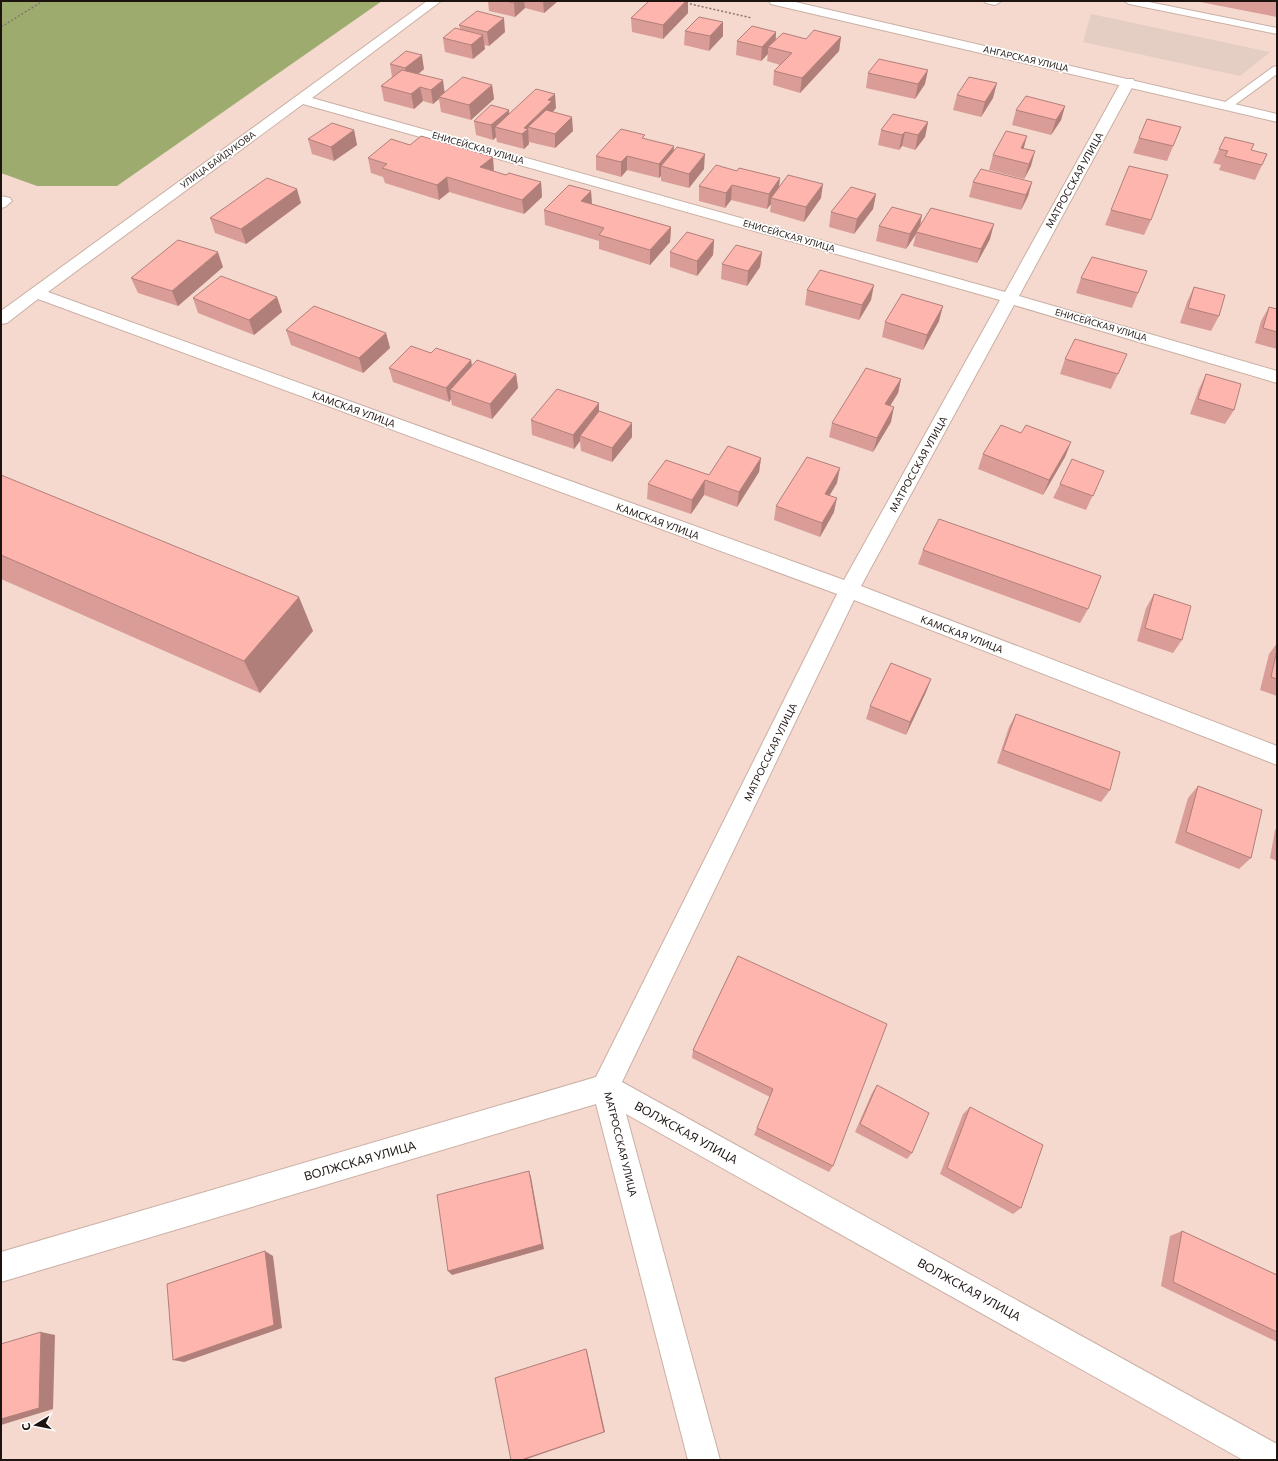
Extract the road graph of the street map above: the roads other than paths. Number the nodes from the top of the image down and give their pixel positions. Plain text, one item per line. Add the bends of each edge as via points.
1 (435, 1) edge
2 (775, 1) edge
3 (1129, 1) edge
4 (1277, 31) edge
5 (1277, 69) edge
6 (1128, 82) junction
7 (301, 99) junction
8 (1225, 107) junction
9 (1277, 118) edge
10 (1, 200) edge
11 (1, 204) edge
12 (36, 294) junction
13 (1009, 298) junction
14 (1, 319) edge
15 (1277, 377) edge
16 (849, 590) junction
17 (1277, 756) edge
18 (605, 1088) junction
19 (1, 1266) edge
20 (704, 1460) edge
21 (1275, 1460) edge

1 - 7 street, УЛИЦА БАЙДУКОВА
2 - 6 street, АНГАРСКАЯ УЛИЦА
3 - 4 lane
5 - 8 lane
6 - 8 street, АНГАРСКАЯ УЛИЦА
6 - 13 street, МАТРОССКАЯ УЛИЦА
7 - 12 street, УЛИЦА БАЙДУКОВА
7 - 13 street, ЕНИСЕЙСКАЯ УЛИЦА
8 - 9 street, АНГАРСКАЯ УЛИЦА
10 - 11 lane via 6,201
12 - 14 street, УЛИЦА БАЙДУКОВА
12 - 16 street, КАМСКАЯ УЛИЦА
13 - 15 street, ЕНИСЕЙСКАЯ УЛИЦА
13 - 16 street, МАТРОССКАЯ УЛИЦА
16 - 17 street, КАМСКАЯ УЛИЦА
16 - 18 street, МАТРОССКАЯ УЛИЦА
18 - 19 street, ВОЛЖСКАЯ УЛИЦА
18 - 20 street, МАТРОССКАЯ УЛИЦА
18 - 21 street, ВОЛЖСКАЯ УЛИЦА

